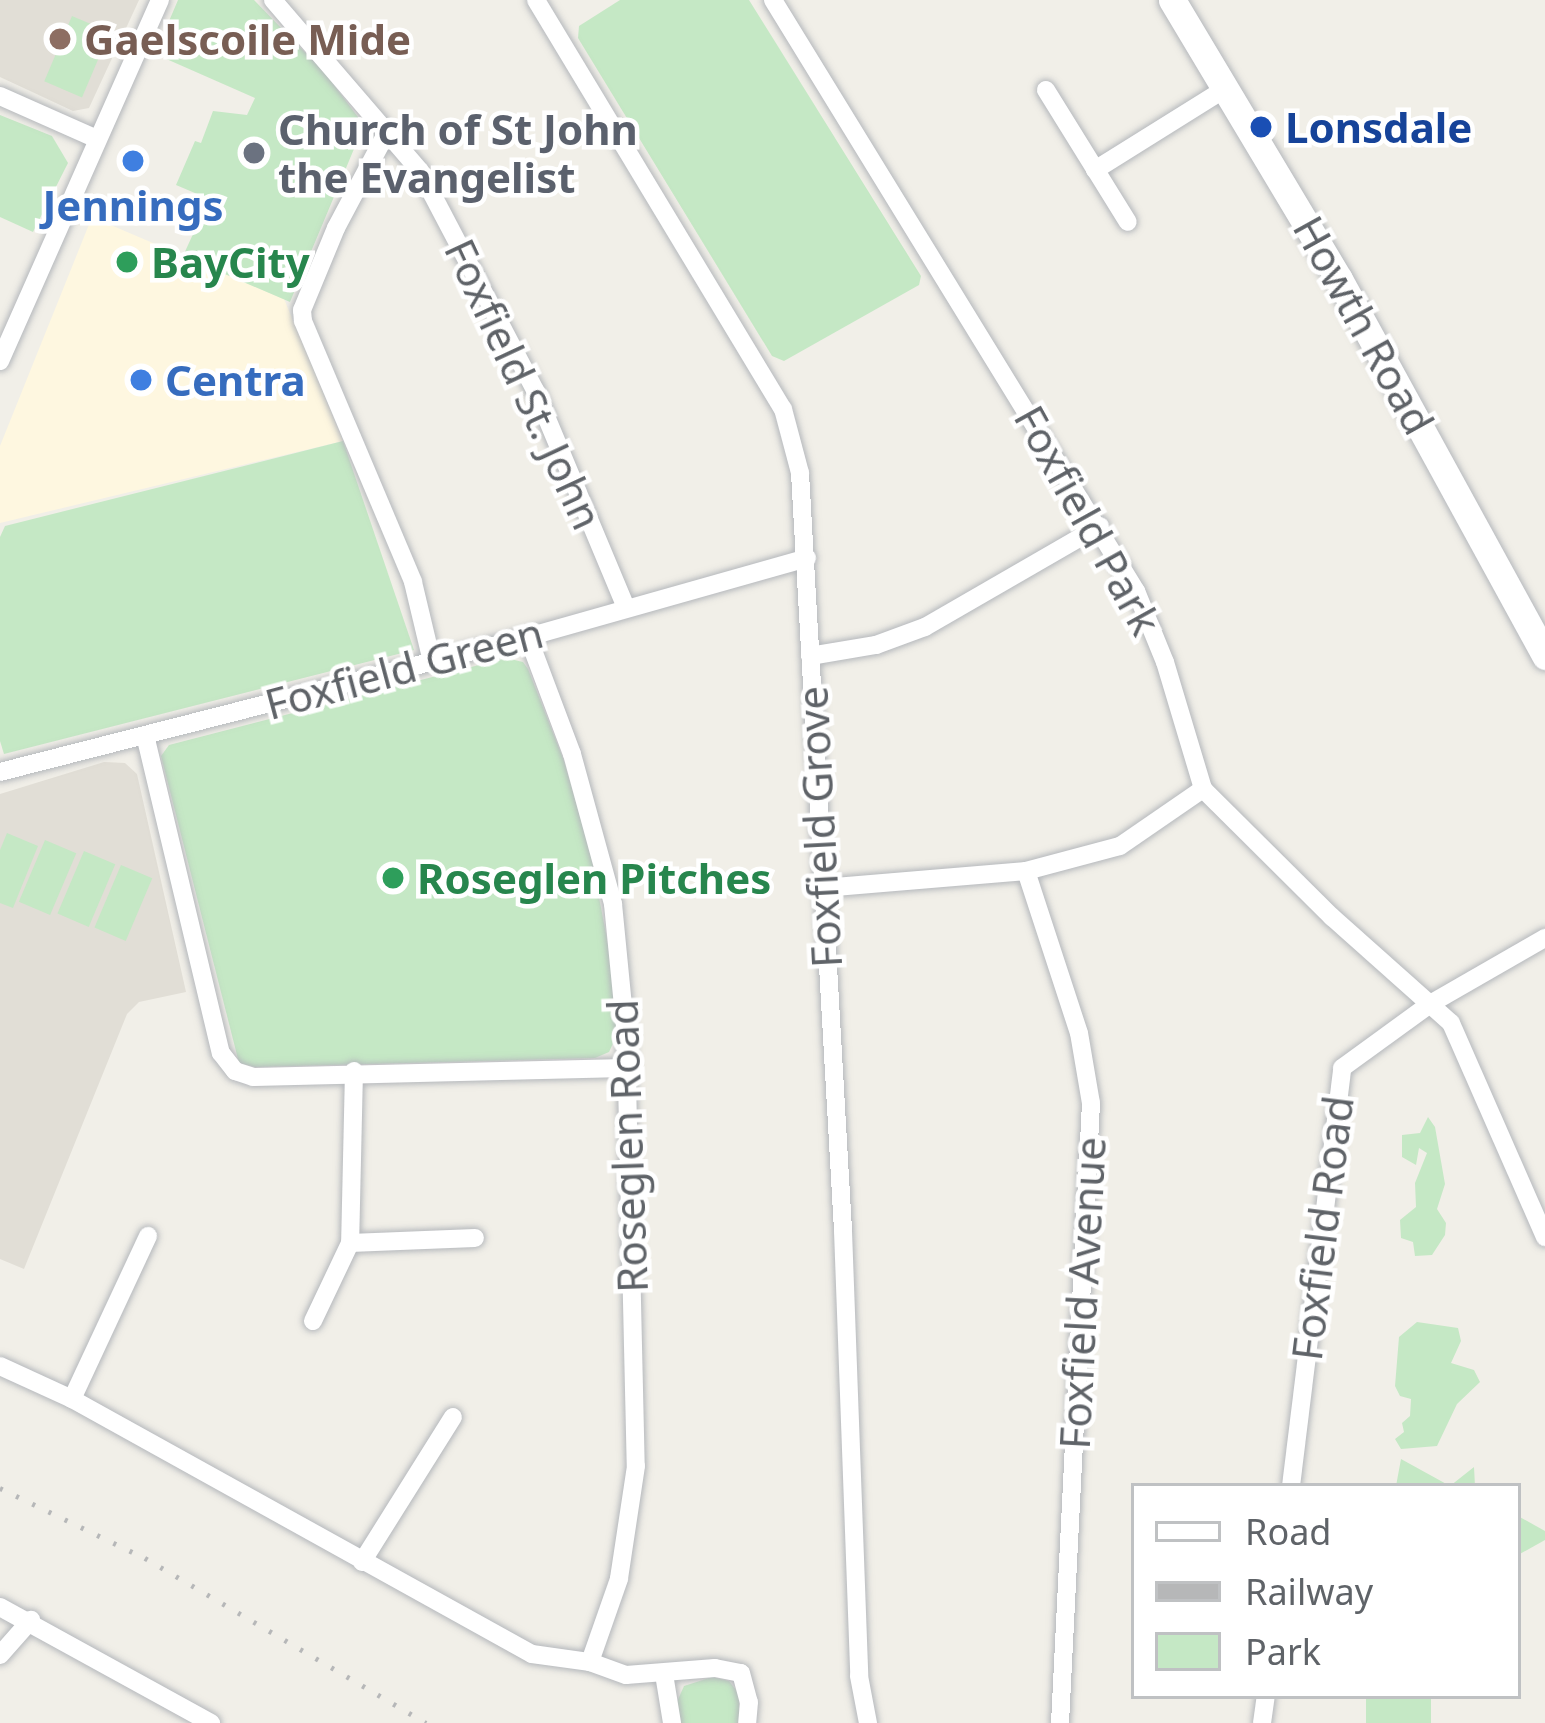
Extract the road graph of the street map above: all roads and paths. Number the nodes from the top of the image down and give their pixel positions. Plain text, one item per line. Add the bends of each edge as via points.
1 (160, 0) edge
2 (273, 0) edge
3 (536, 0) edge
4 (773, 0) edge
5 (1172, 0) edge
6 (1226, 88) junction
7 (1046, 90) dead end
8 (0, 96) edge
9 (387, 132) junction
10 (98, 139) junction
11 (1095, 170) junction
12 (1127, 222) dead end
13 (0, 361) edge
14 (1100, 526) junction
15 (807, 558) junction
16 (626, 608) junction
17 (529, 637) junction
18 (811, 656) junction
19 (1545, 656) edge
20 (432, 662) junction
21 (145, 735) junction
22 (0, 772) edge
23 (1203, 789) junction
24 (1026, 872) junction
25 (823, 889) junction
26 (1545, 938) edge
27 (1430, 1004) junction
28 (626, 1068) junction
29 (354, 1071) junction
30 (148, 1236) dead end
31 (1545, 1237) edge
32 (475, 1238) dead end
33 (350, 1243) junction
34 (313, 1321) dead end
35 (0, 1366) edge
36 (72, 1399) junction
37 (453, 1417) dead end
38 (1291, 1483) edge
39 (362, 1562) junction
40 (0, 1607) edge
41 (31, 1620) junction
42 (0, 1655) edge
43 (590, 1662) junction
44 (664, 1673) junction
45 (208, 1722) edge
46 (672, 1723) edge
47 (746, 1723) edge
48 (868, 1723) edge
49 (1060, 1723) edge

1 - 10 street
2 - 9 street, Foxfield St. John
3 - 15 street, Foxfield Grove via 783,409 800,472
4 - 14 street, Foxfield Park
5 - 6 main road, Howth Road
6 - 11 street
6 - 19 main road, Howth Road
7 - 11 street
8 - 10 street
9 - 16 street, Foxfield St. John via 420,171 535,390
9 - 20 street via 302,310 412,582
10 - 13 street
11 - 12 street
14 - 18 street via 925,627
14 - 23 street, Foxfield Park via 1165,662
15 - 16 street, Foxfield Green
15 - 18 street, Foxfield Grove
16 - 17 street, Foxfield Green
17 - 20 street, Foxfield Green
17 - 28 street, Roseglen Road via 613,904
18 - 25 street, Foxfield Grove
20 - 21 street, Foxfield Green
21 - 22 street, Foxfield Green
21 - 29 street via 227,1063 253,1077
23 - 24 street via 1120,846
23 - 27 street, Foxfield Park
24 - 25 street
24 - 49 street, Foxfield Avenue via 1079,1033 1091,1103
25 - 48 street, Foxfield Grove via 859,1676
26 - 27 street, Foxfield Road
27 - 31 street, Foxfield Park via 1450,1023
27 - 38 street, Foxfield Road via 1342,1068
28 - 29 street
28 - 43 street, Roseglen Road via 636,1466 623,1562
29 - 33 street
30 - 36 street
32 - 33 street
33 - 34 street
35 - 36 street
36 - 39 street
37 - 39 street
39 - 43 street via 532,1654
40 - 41 street
41 - 42 street
41 - 45 street
43 - 44 street via 626,1675
44 - 46 street
44 - 47 street via 741,1673

